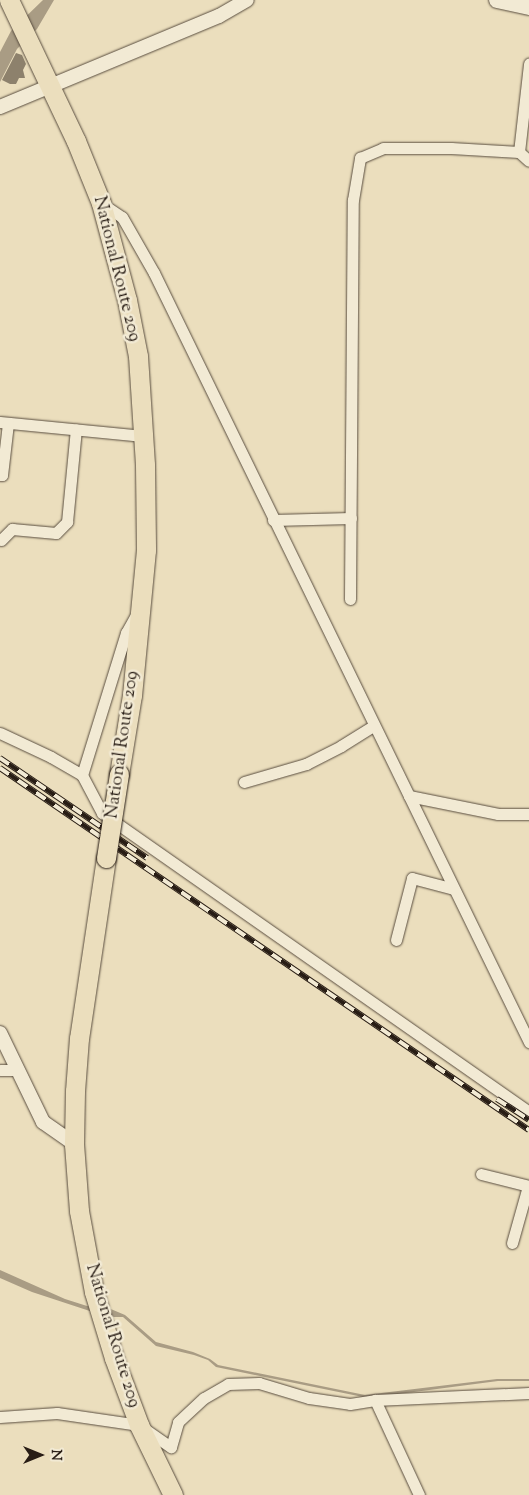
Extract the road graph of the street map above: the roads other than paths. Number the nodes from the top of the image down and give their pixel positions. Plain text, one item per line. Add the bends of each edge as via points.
1 (9, 0) edge
2 (248, 0) edge
3 (497, 0) edge
4 (529, 7) edge
5 (529, 64) edge
6 (50, 86) junction
7 (0, 107) edge
8 (520, 152) junction
9 (529, 161) edge
10 (101, 203) junction
11 (4, 422) edge
12 (76, 429) junction
13 (143, 436) junction
14 (0, 475) edge
15 (351, 518) junction
16 (273, 520) junction
17 (1, 540) dead end
18 (350, 599) dead end
19 (140, 607) junction
20 (374, 725) junction
21 (0, 733) edge
22 (82, 775) junction
23 (244, 782) dead end
24 (409, 796) junction
25 (529, 814) edge
26 (454, 888) junction
27 (396, 940) dead end
28 (0, 1034) edge
29 (529, 1042) edge
30 (0, 1070) edge
31 (18, 1070) junction
32 (529, 1112) edge
33 (74, 1144) junction
34 (481, 1174) dead end
35 (529, 1186) edge
36 (512, 1243) dead end
37 (529, 1393) edge
38 (375, 1400) junction
39 (0, 1417) edge
40 (139, 1425) junction
41 (173, 1495) edge
42 (419, 1495) edge

1 - 6 highway, National Route 209
2 - 6 street via 218,16
3 - 4 main road
5 - 8 street
6 - 7 street
6 - 10 highway, National Route 209
8 - 9 street
8 - 15 street via 383,148 360,158 353,200
10 - 13 highway, National Route 209 via 138,356
10 - 16 street via 122,217 154,273
11 - 12 street
11 - 14 street
12 - 13 street
12 - 17 street via 67,522 56,534 12,529
13 - 19 highway, National Route 209 via 146,550
15 - 16 street
15 - 18 street
16 - 20 street
19 - 22 street via 126,633
19 - 33 highway, National Route 209, bridge via 132,695 79,1038
20 - 23 street via 306,764
20 - 24 street
21 - 22 street
22 - 32 street via 102,813
24 - 25 street via 498,814
24 - 26 street
26 - 27 street via 412,878
26 - 29 street
28 - 31 street
30 - 31 street
31 - 33 street via 43,1122
33 - 40 highway, National Route 209 via 79,1211 94,1292
34 - 35 street
35 - 36 street
37 - 38 street
38 - 40 street via 350,1404 309,1398 277,1386 242,1382 228,1384 204,1398 178,1422 170,1447
38 - 42 street
39 - 40 street via 57,1413
40 - 41 highway, National Route 209

